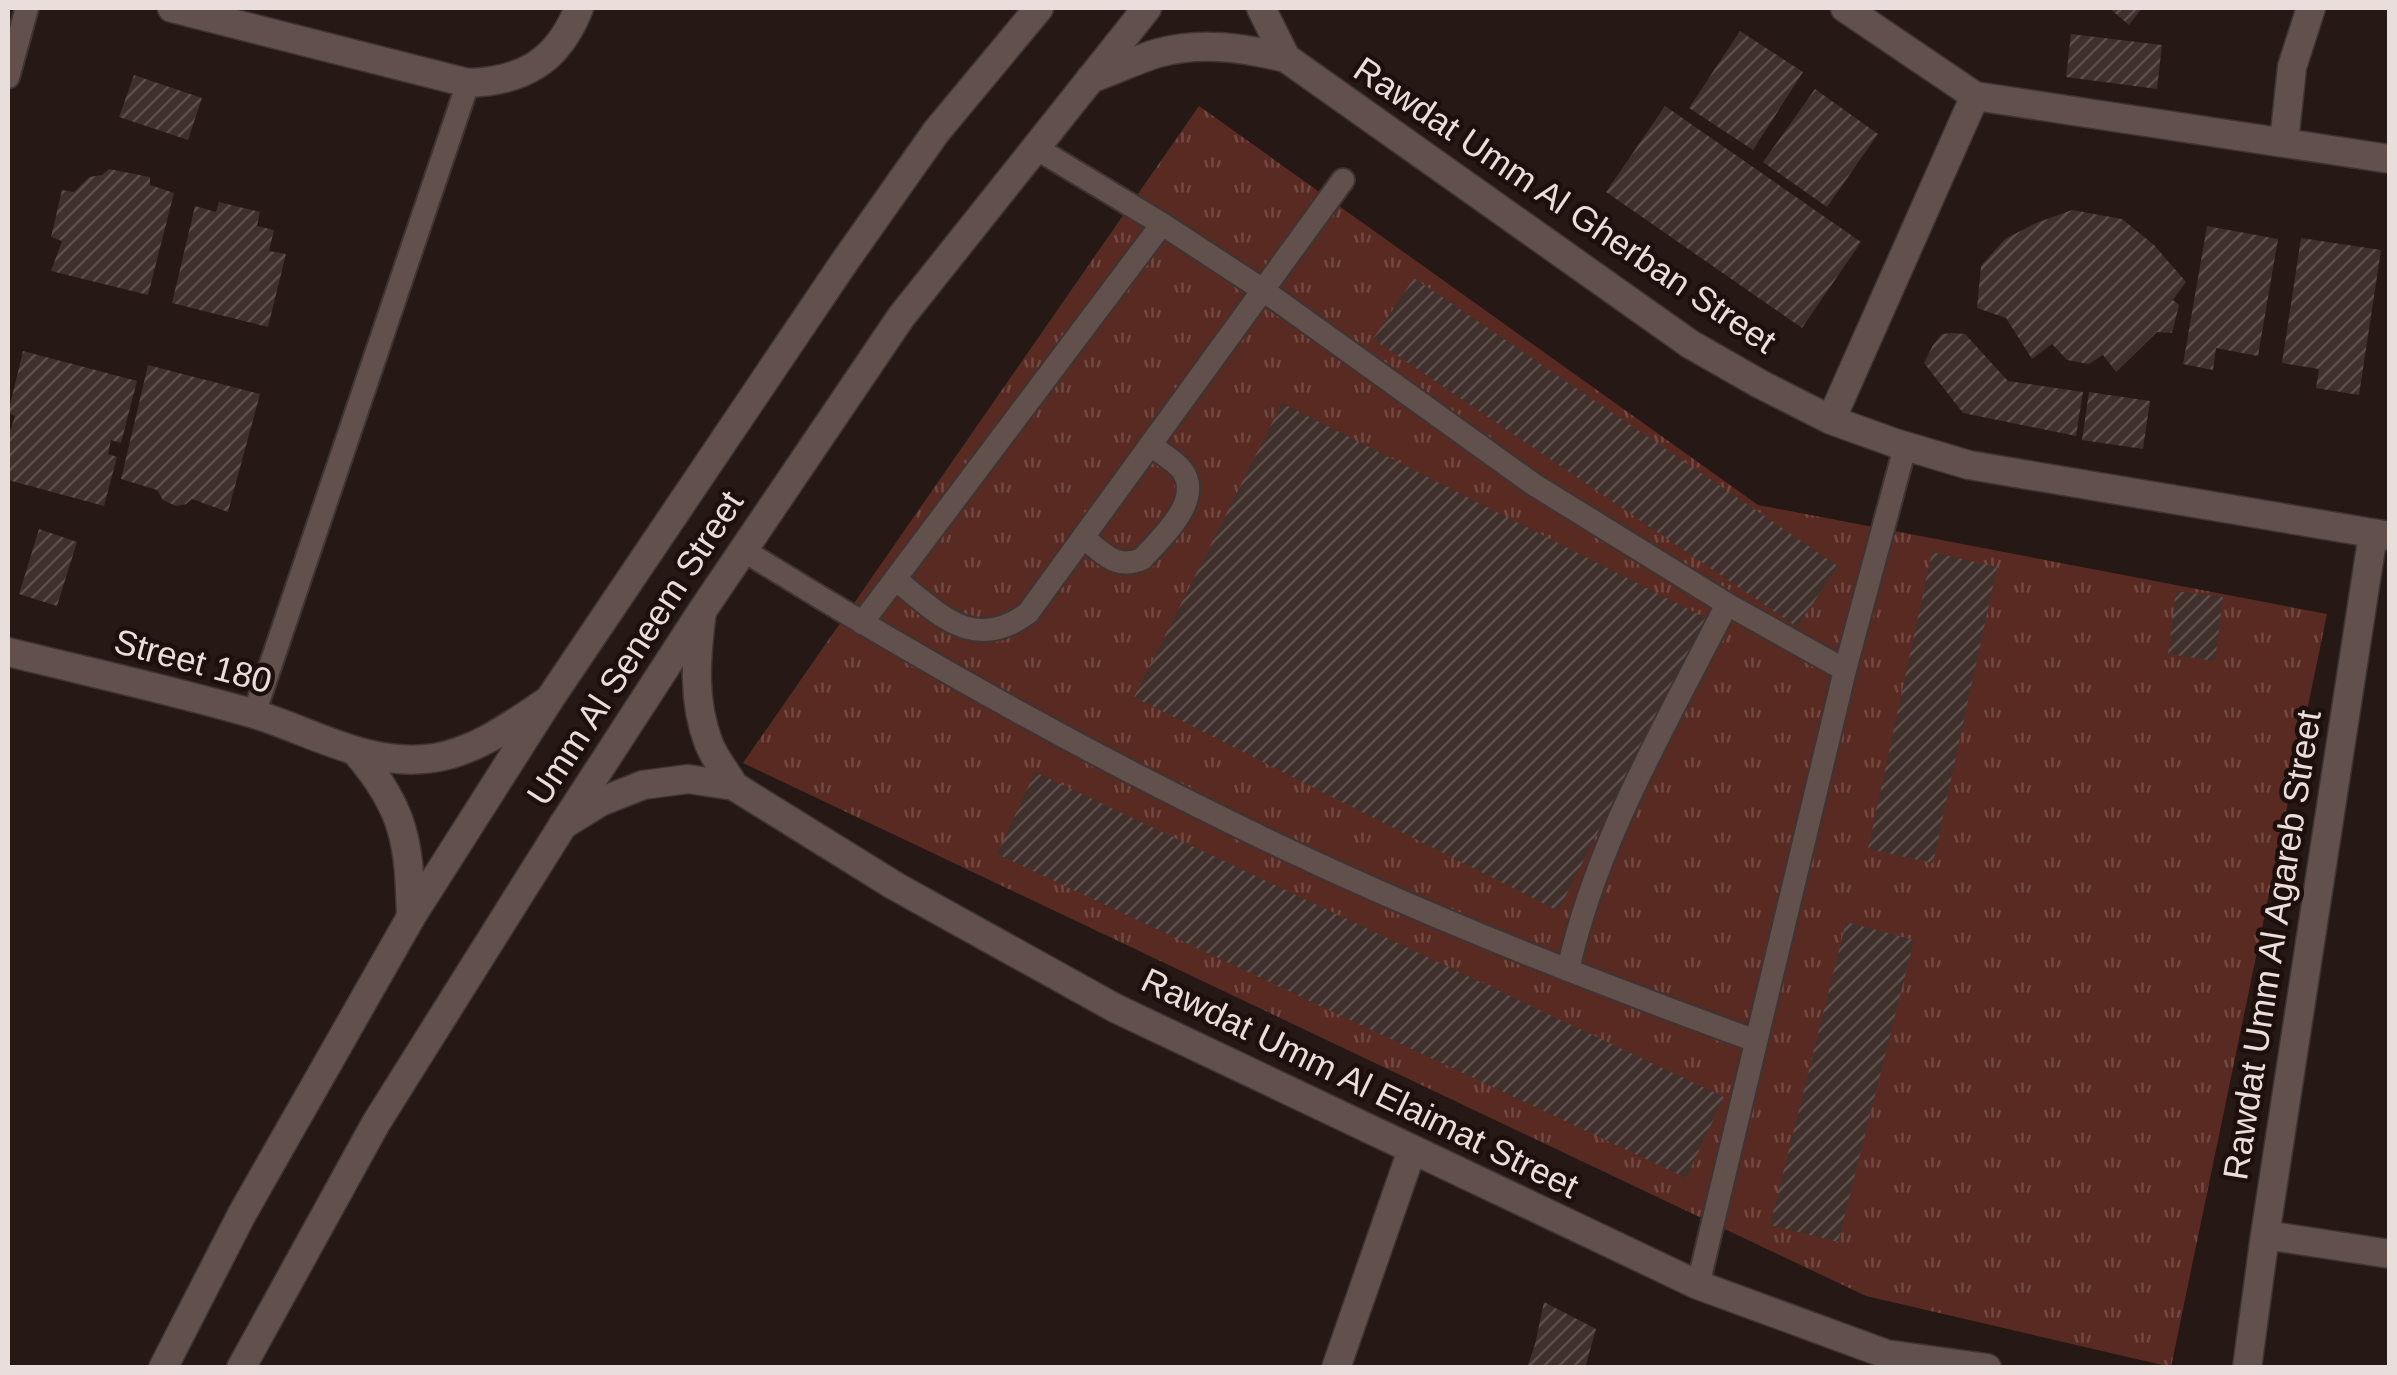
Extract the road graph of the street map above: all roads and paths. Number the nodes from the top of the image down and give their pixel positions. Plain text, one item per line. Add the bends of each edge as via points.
1 (26, 8) edge
2 (172, 8) edge
3 (579, 8) edge
4 (1039, 8) edge
5 (1147, 8) edge
6 (1260, 8) edge
7 (1846, 8) edge
8 (2311, 8) edge
9 (1286, 58) junction
10 (8, 77) edge
11 (1090, 79) junction
12 (468, 82) junction
13 (1975, 96) junction
14 (2284, 142) junction
15 (1036, 148) junction
16 (2390, 159) edge
17 (1342, 180) dead end
18 (1162, 224) junction
19 (1262, 290) junction
20 (1832, 420) junction
21 (1150, 445) junction
22 (1905, 446) junction
23 (2381, 535) edge
24 (1083, 537) junction
25 (743, 550) junction
26 (895, 579) junction
27 (1727, 604) junction
28 (702, 611) junction
29 (862, 624) junction
30 (8, 652) edge
31 (1845, 670) junction
32 (548, 700) junction
33 (254, 714) junction
34 (356, 752) junction
35 (734, 786) junction
36 (563, 824) junction
37 (412, 917) junction
38 (1568, 970) junction
39 (1756, 1041) junction
40 (1412, 1150) junction
41 (2264, 1235) junction
42 (2390, 1254) edge
43 (1698, 1285) junction
44 (1885, 1361) edge
45 (163, 1368) edge
46 (241, 1368) edge
47 (1336, 1368) edge
48 (1987, 1368) edge
49 (2247, 1368) edge

1 - 10 lane
2 - 12 street
3 - 12 street via 546,59 522,74
4 - 32 street, Umm Al Seneem Street via 879,212
5 - 11 street, Umm Al Seneem Street
6 - 9 street, Rawdat Umm Al Gherban Street
7 - 13 street
8 - 14 street via 2292,66
9 - 11 street, Rawdat Umm Al Gherban Street via 1202,46 1159,52
9 - 20 street, Rawdat Umm Al Gherban Street via 1690,344
11 - 15 street, Umm Al Seneem Street
12 - 33 lane
13 - 14 street
13 - 20 street
14 - 16 street
15 - 18 lane
15 - 25 street, Umm Al Seneem Street via 901,317
17 - 19 lane
18 - 19 lane
18 - 26 lane
19 - 21 lane
19 - 27 lane via 1533,484
20 - 22 street, Rawdat Umm Al Gherban Street
21 - 24 lane
21 - 24 lane via 1188,481 1181,512 1133,562 1114,562
22 - 23 street, Rawdat Umm Al Gherban Street via 1969,465
22 - 31 lane
23 - 41 street, Rawdat Umm Al Agareb Street
24 - 26 lane via 1028,613 996,630 960,627
25 - 28 street, Umm Al Seneem Street
25 - 29 lane
26 - 29 lane
27 - 31 lane
27 - 38 lane via 1602,855
28 - 35 street, Rawdat Umm Al Elaimat Street via 697,702 710,747
28 - 36 street, Umm Al Seneem Street
29 - 38 lane via 1218,817
30 - 33 street, Street 180
31 - 39 lane
32 - 34 street, Street 180 via 472,747 434,758
32 - 37 street, Umm Al Seneem Street
33 - 34 street, Street 180
34 - 37 street via 378,777 400,822
35 - 36 street, Rawdat Umm Al Elaimat Street via 688,779 642,785
35 - 40 street, Rawdat Umm Al Elaimat Street via 895,886 1115,1008
36 - 46 street, Umm Al Seneem Street via 376,1123
37 - 45 street, Umm Al Seneem Street via 242,1214
38 - 39 lane
39 - 43 lane
40 - 43 street, Rawdat Umm Al Elaimat Street
40 - 47 street
41 - 42 street
41 - 49 street, Rawdat Umm Al Agareb Street
43 - 44 street, Rawdat Umm Al Elaimat Street
44 - 48 street, Rawdat Umm Al Elaimat Street

